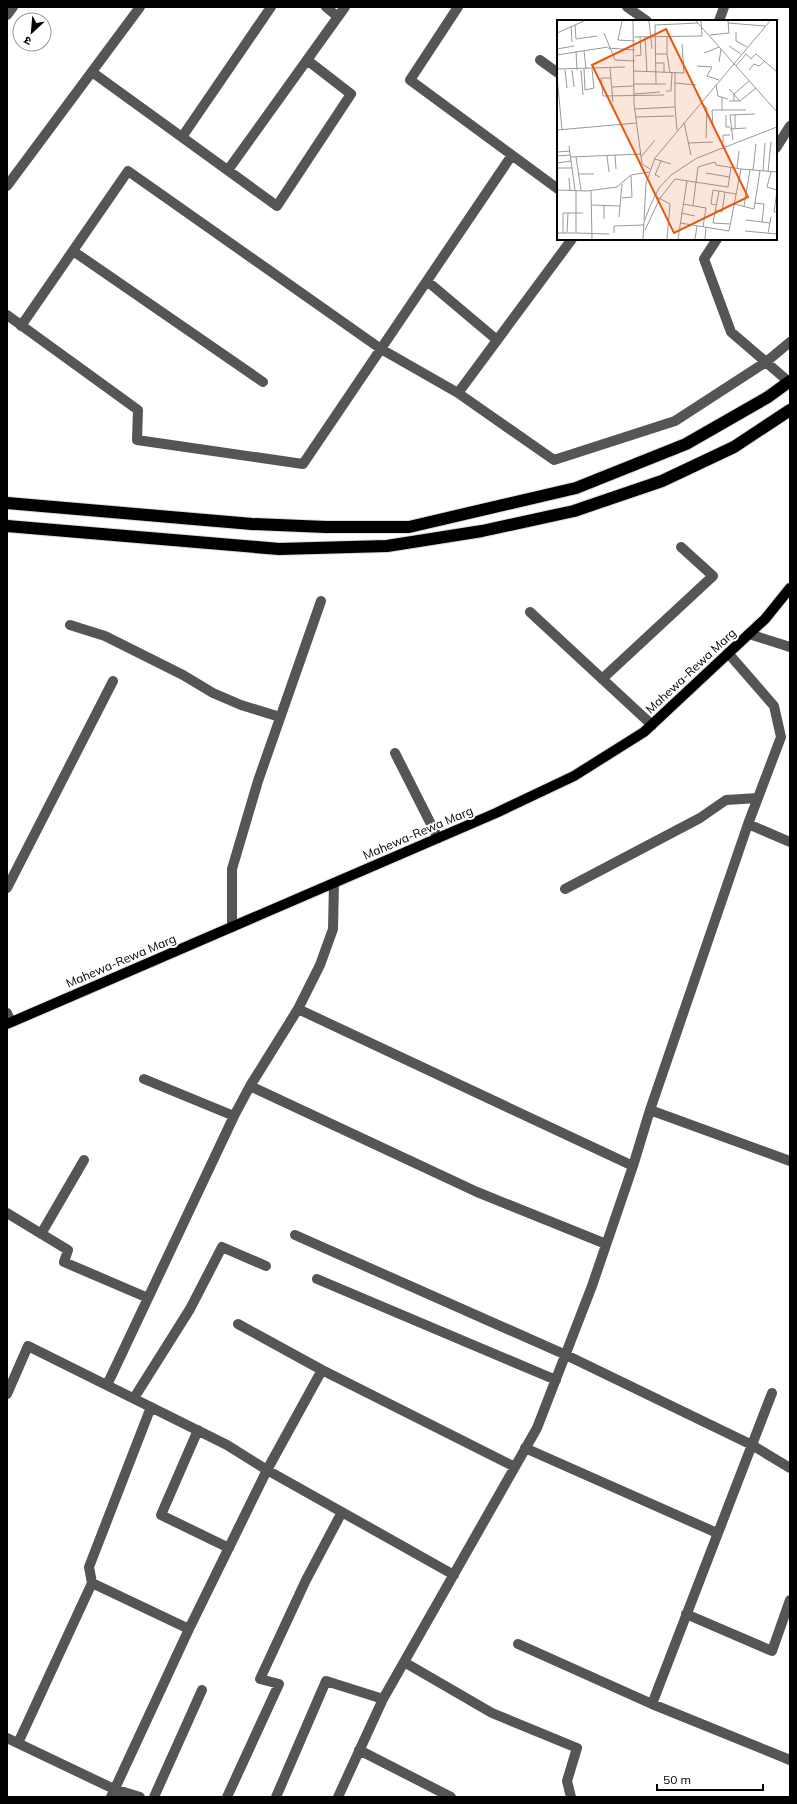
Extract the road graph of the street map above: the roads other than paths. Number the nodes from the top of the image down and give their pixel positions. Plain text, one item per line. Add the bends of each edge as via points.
1 (13, 7) edge
2 (140, 7) edge
3 (270, 7) edge
4 (326, 7) edge
5 (345, 7) edge
6 (458, 7) edge
7 (627, 7) edge
8 (724, 7) edge
9 (7, 16) edge
10 (338, 17) junction
11 (646, 20) edge
12 (719, 20) edge
13 (307, 60) junction
14 (540, 60) dead end
15 (92, 72) junction
16 (557, 72) edge
17 (790, 126) edge
18 (182, 136) junction
19 (777, 146) edge
20 (512, 155) junction
21 (228, 170) junction
22 (7, 186) edge
23 (557, 188) edge
24 (571, 240) edge
25 (716, 240) edge
26 (73, 251) junction
27 (427, 281) junction
28 (7, 315) edge
29 (21, 326) junction
30 (497, 340) junction
31 (790, 342) edge
32 (381, 349) junction
33 (766, 362) junction
34 (789, 381) edge
35 (263, 382) dead end
36 (458, 393) junction
37 (790, 410) edge
38 (7, 503) edge
39 (7, 526) edge
40 (681, 547) dead end
41 (790, 588) edge
42 (321, 600) dead end
43 (530, 612) dead end
44 (70, 625) dead end
45 (749, 634) junction
46 (790, 647) edge
47 (728, 653) junction
48 (602, 679) junction
49 (113, 681) dead end
50 (280, 716) junction
51 (652, 725) junction
52 (395, 753) dead end
53 (758, 798) junction
54 (748, 824) junction
55 (438, 838) junction
56 (790, 842) edge
57 (334, 883) junction
58 (7, 888) edge
59 (565, 889) dead end
60 (232, 927) junction
61 (298, 1009) junction
62 (8, 1020) edge
63 (144, 1079) dead end
64 (250, 1086) junction
65 (650, 1110) junction
66 (234, 1116) junction
67 (84, 1160) dead end
68 (790, 1161) edge
69 (633, 1166) junction
70 (7, 1213) edge
71 (42, 1234) junction
72 (295, 1235) dead end
73 (606, 1244) junction
74 (266, 1266) dead end
75 (317, 1279) dead end
76 (148, 1298) junction
77 (238, 1324) dead end
78 (566, 1356) junction
79 (322, 1370) junction
80 (556, 1380) junction
81 (107, 1385) junction
82 (772, 1393) dead end
83 (7, 1394) edge
84 (134, 1398) junction
85 (151, 1407) junction
86 (198, 1430) junction
87 (752, 1445) junction
88 (525, 1448) junction
89 (515, 1467) junction
90 (790, 1468) edge
91 (267, 1470) junction
92 (342, 1512) junction
93 (717, 1533) junction
94 (229, 1548) junction
95 (454, 1575) junction
96 (92, 1583) junction
97 (790, 1600) edge
98 (686, 1614) junction
99 (189, 1629) junction
100 (518, 1644) dead end
101 (404, 1662) junction
102 (202, 1690) dead end
103 (383, 1699) junction
104 (652, 1704) junction
105 (7, 1738) edge
106 (18, 1743) junction
107 (359, 1750) junction
108 (790, 1760) edge
109 (112, 1793) edge
110 (140, 1797) edge
111 (154, 1797) edge
112 (227, 1797) edge
113 (276, 1797) edge
114 (338, 1797) edge
115 (451, 1797) edge
116 (571, 1797) edge

1 - 9 street
2 - 15 street
3 - 18 street
4 - 10 street
5 - 10 street
6 - 20 street via 410,80
7 - 11 street
8 - 12 street
10 - 13 street
13 - 21 street
13 - 21 street via 352,94 277,206
14 - 16 street
15 - 18 street
15 - 22 street
17 - 19 street
18 - 21 street
20 - 23 street
20 - 27 street
24 - 30 street
25 - 33 street via 704,259 731,332
26 - 29 street
26 - 32 street via 128,171
26 - 35 street
27 - 30 street
27 - 32 street
28 - 29 street
29 - 32 street via 138,410 137,440 303,464
30 - 36 street
31 - 33 street
32 - 36 street
33 - 34 street
33 - 36 street via 675,420 554,460
34 - 38 highway via 768,397 686,444 576,488 408,526 326,527 252,524
37 - 39 highway via 734,447 662,481 574,511 482,532 386,546 279,549
40 - 48 street via 713,576
41 - 45 main road, Mahewa-Rewa Marg
42 - 50 street
43 - 48 street
44 - 50 street via 105,636 241,705
45 - 46 street
45 - 47 main road, Mahewa-Rewa Marg
47 - 51 main road, Mahewa-Rewa Marg
47 - 53 street via 774,706 781,737
48 - 51 street
49 - 58 street
50 - 60 street via 232,869
51 - 55 main road, Mahewa-Rewa Marg via 574,776
52 - 55 street
53 - 54 street
53 - 59 street via 726,800 700,818
54 - 56 street
54 - 65 street
55 - 57 main road, Mahewa-Rewa Marg
57 - 60 main road, Mahewa-Rewa Marg
57 - 61 street via 333,929 320,965
60 - 62 main road, Mahewa-Rewa Marg
61 - 64 street
61 - 69 street
63 - 66 street
64 - 66 street
64 - 73 street via 477,1192
65 - 68 street
65 - 69 street
66 - 76 street
67 - 71 street
69 - 73 street
70 - 71 street
71 - 76 street via 68,1250 64,1262
72 - 78 street
73 - 78 street
74 - 84 street via 222,1247 190,1310
75 - 80 street
76 - 81 street
77 - 79 street
78 - 80 street
78 - 87 street
79 - 89 street
79 - 91 street
80 - 88 street via 537,1428
81 - 83 street via 28,1346
81 - 84 street
82 - 87 street
84 - 85 street
85 - 86 street
85 - 96 street via 89,1567
86 - 91 street
86 - 94 street via 162,1514
87 - 90 street
87 - 93 street
88 - 89 street
88 - 93 street
89 - 95 street
91 - 92 street
91 - 94 street
92 - 95 street
92 - 112 street via 260,1679 279,1684
93 - 98 street
94 - 99 street
95 - 101 street
96 - 99 street
96 - 106 street
97 - 98 street via 772,1651
98 - 104 street
99 - 109 street
100 - 104 street
101 - 103 street
101 - 116 street via 492,1713 577,1748 567,1782
102 - 111 street
103 - 107 street
103 - 113 street via 326,1681
104 - 108 street
105 - 106 street
106 - 109 street
107 - 114 street
107 - 115 street
109 - 110 street

